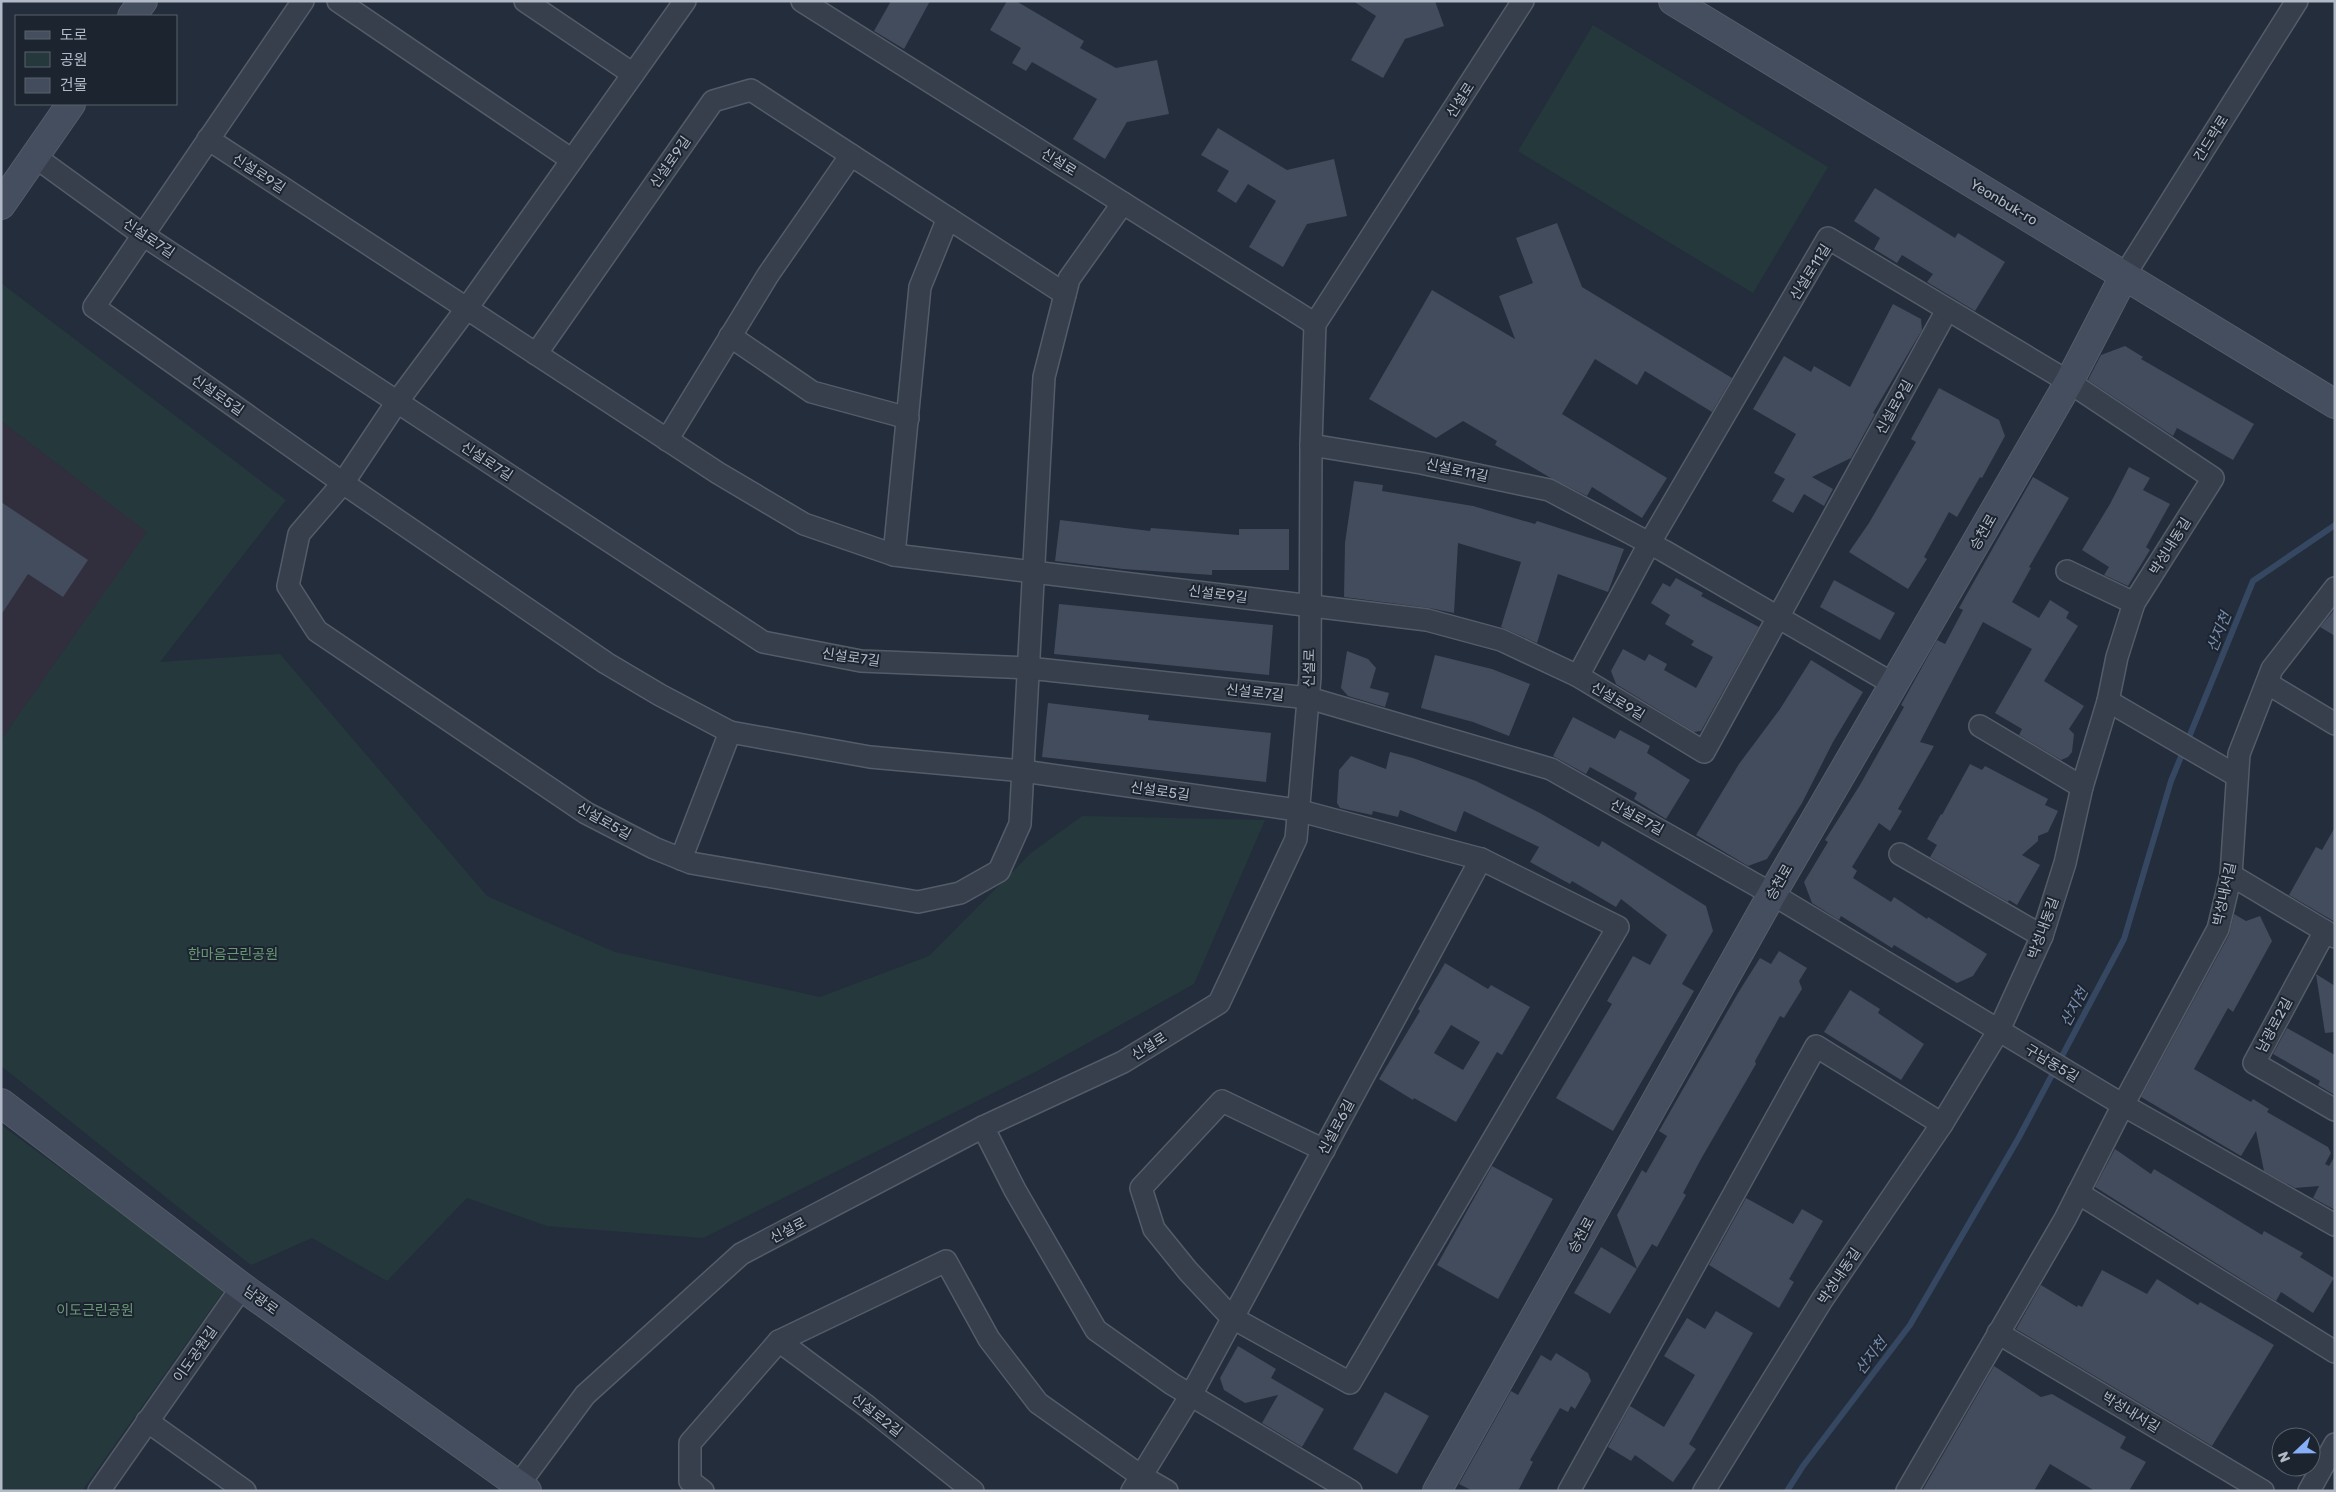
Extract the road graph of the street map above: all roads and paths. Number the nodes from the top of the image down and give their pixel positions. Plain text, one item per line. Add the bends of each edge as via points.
1 (143, 1) edge
2 (303, 1) edge
3 (338, 1) edge
4 (526, 1) edge
5 (685, 1) edge
6 (802, 1) edge
7 (1523, 1) edge
8 (1673, 1) edge
9 (2297, 1) edge
10 (133, 15) edge
11 (633, 74) junction
12 (70, 105) edge
13 (208, 139) junction
14 (851, 155) junction
15 (34, 156) junction
16 (572, 160) junction
17 (1123, 203) junction
18 (1, 205) edge
19 (948, 218) junction
20 (143, 235) junction
21 (2124, 276) junction
22 (1065, 294) junction
23 (467, 308) junction
24 (1947, 310) junction
25 (1315, 324) junction
26 (730, 336) junction
27 (536, 354) junction
28 (2069, 382) junction
29 (397, 402) junction
30 (2335, 404) edge
31 (908, 418) junction
32 (668, 440) junction
33 (1311, 445) junction
34 (343, 483) junction
35 (1649, 544) junction
36 (894, 555) junction
37 (2067, 571) dead end
38 (1034, 572) junction
39 (2335, 588) edge
40 (2134, 603) junction
41 (1310, 605) junction
42 (1779, 618) junction
43 (1028, 668) junction
44 (1578, 676) junction
45 (2267, 683) junction
46 (1895, 685) junction
47 (1309, 698) junction
48 (2108, 701) junction
49 (2335, 724) edge
50 (1980, 726) dead end
51 (730, 732) junction
52 (1023, 771) junction
53 (2237, 776) junction
54 (2082, 787) junction
55 (1297, 810) junction
56 (1900, 854) dead end
57 (681, 859) junction
58 (1481, 859) junction
59 (2231, 875) junction
60 (1772, 894) junction
61 (2330, 934) edge
62 (2042, 936) junction
63 (2008, 1036) junction
64 (1, 1102) edge
65 (2123, 1105) junction
66 (2335, 1110) edge
67 (1942, 1124) junction
68 (983, 1127) junction
69 (1324, 1150) junction
70 (2078, 1193) junction
71 (2335, 1225) edge
72 (242, 1287) junction
73 (1231, 1317) junction
74 (1998, 1333) junction
75 (779, 1341) junction
76 (2335, 1352) edge
77 (1191, 1395) junction
78 (147, 1421) junction
79 (2335, 1444) edge
80 (1136, 1483) edge
81 (523, 1488) edge
82 (1908, 1490) edge
83 (99, 1491) edge
84 (245, 1491) edge
85 (703, 1491) edge
86 (973, 1491) edge
87 (1167, 1491) edge
88 (1351, 1491) edge
89 (1437, 1491) edge
90 (1569, 1491) edge
91 (1704, 1491) edge
92 (2263, 1491) edge
93 (2309, 1491) edge

1 - 10 main road
2 - 13 street
3 - 16 street
4 - 11 street
5 - 11 street
6 - 17 street, 신설로
7 - 25 street, 신설로
8 - 21 main road, Yeonbuk-ro
9 - 21 street, 간드락로
11 - 16 street
12 - 15 main road
13 - 20 street
13 - 23 street, 신설로9길
14 - 19 street, 신설로9길
14 - 26 street
14 - 27 street, 신설로9길 via 751,90 713,101
15 - 18 main road
15 - 20 street, 신설로7길
16 - 23 street
17 - 22 street via 1069,279
17 - 25 street, 신설로
19 - 22 street, 신설로9길
19 - 31 street via 920,287
20 - 29 street, 신설로7길
20 - 34 street, 신설로5길 via 94,307
21 - 28 main road, 승천로
21 - 30 main road, Yeonbuk-ro
22 - 38 street via 1044,377
23 - 27 street, 신설로9길
23 - 29 street
24 - 28 street, 신설로11길
24 - 35 street, 신설로11길 via 1828,238
24 - 42 street, 신설로9길
25 - 33 street, 신설로
26 - 31 street via 812,392
26 - 32 street
27 - 32 street, 신설로9길
28 - 40 street, 박성내동길 via 2213,478
28 - 46 main road, 승천로
29 - 34 street
29 - 43 street, 신설로7길 via 763,642 861,660
31 - 36 street
32 - 36 street, 신설로9길 via 804,524
33 - 35 street, 신설로11길 via 1421,463 1549,490
33 - 41 street, 신설로
34 - 51 street, 신설로5길 via 606,663
34 - 57 street, 신설로5길 via 299,534 288,586 317,631 586,813
35 - 42 street, 신설로11길
35 - 44 street
36 - 38 street, 신설로9길
37 - 40 street
38 - 41 street, 신설로9길
38 - 43 street
39 - 45 street, 박성내서길 via 2272,669
40 - 48 street, 박성내동길 via 2117,657
41 - 44 street, 신설로9길 via 1428,620 1501,640
41 - 47 street, 신설로
42 - 44 street, 신설로9길 via 1704,752
42 - 46 street, 신설로11길
43 - 47 street, 신설로7길
43 - 52 street
45 - 49 street
45 - 53 street, 박성내서길 via 2239,754
46 - 60 main road, 승천로
47 - 55 street, 신설로
47 - 60 street, 신설로7길 via 1551,769
48 - 53 street
48 - 54 street, 박성내동길
50 - 54 street
51 - 52 street, 신설로5길 via 870,757
51 - 57 street
52 - 55 street, 신설로5길
52 - 57 street, 신설로5길 via 1020,824 999,870 960,894 918,902
53 - 59 street, 박성내서길
54 - 62 street, 박성내동길 via 2065,863
55 - 58 street, 신설로5길
55 - 68 street, 신설로 via 1296,839 1219,1003 1123,1062
56 - 62 street
58 - 69 street, 신설로6길
58 - 73 street, 신설로5길 via 1618,927 1350,1383
59 - 61 street, 남광로2길
59 - 65 street, 박성내서길 via 2218,929
60 - 63 street, 구남동5길
60 - 89 main road, 승천로
61 - 66 street, 남광로2길 via 2254,1063
62 - 63 street, 박성내동길
63 - 65 street, 구남동5길
63 - 67 street, 박성내동길
64 - 72 main road, 남광로
65 - 70 street, 박성내서길
65 - 71 street, 구남동5길
67 - 90 street via 1816,1046
67 - 91 street, 박성내동길 via 1822,1300
68 - 77 street via 1015,1190 1096,1330
68 - 81 street, 신설로 via 741,1254 585,1395
69 - 73 street, 신설로6길
69 - 73 street via 1222,1101 1141,1188 1154,1229
70 - 74 street, 박성내서길
70 - 76 street
72 - 78 street, 이도공원길
72 - 81 main road, 남광로
73 - 77 street, 신설로6길
74 - 82 street, 박성내서길
74 - 92 street, 박성내서길
75 - 80 street via 946,1261 989,1339 1038,1403
75 - 85 street via 690,1443 690,1481
75 - 86 street, 신설로2길
77 - 80 street
77 - 88 street
78 - 83 street, 이도공원길
78 - 84 street
79 - 93 street
80 - 87 street

